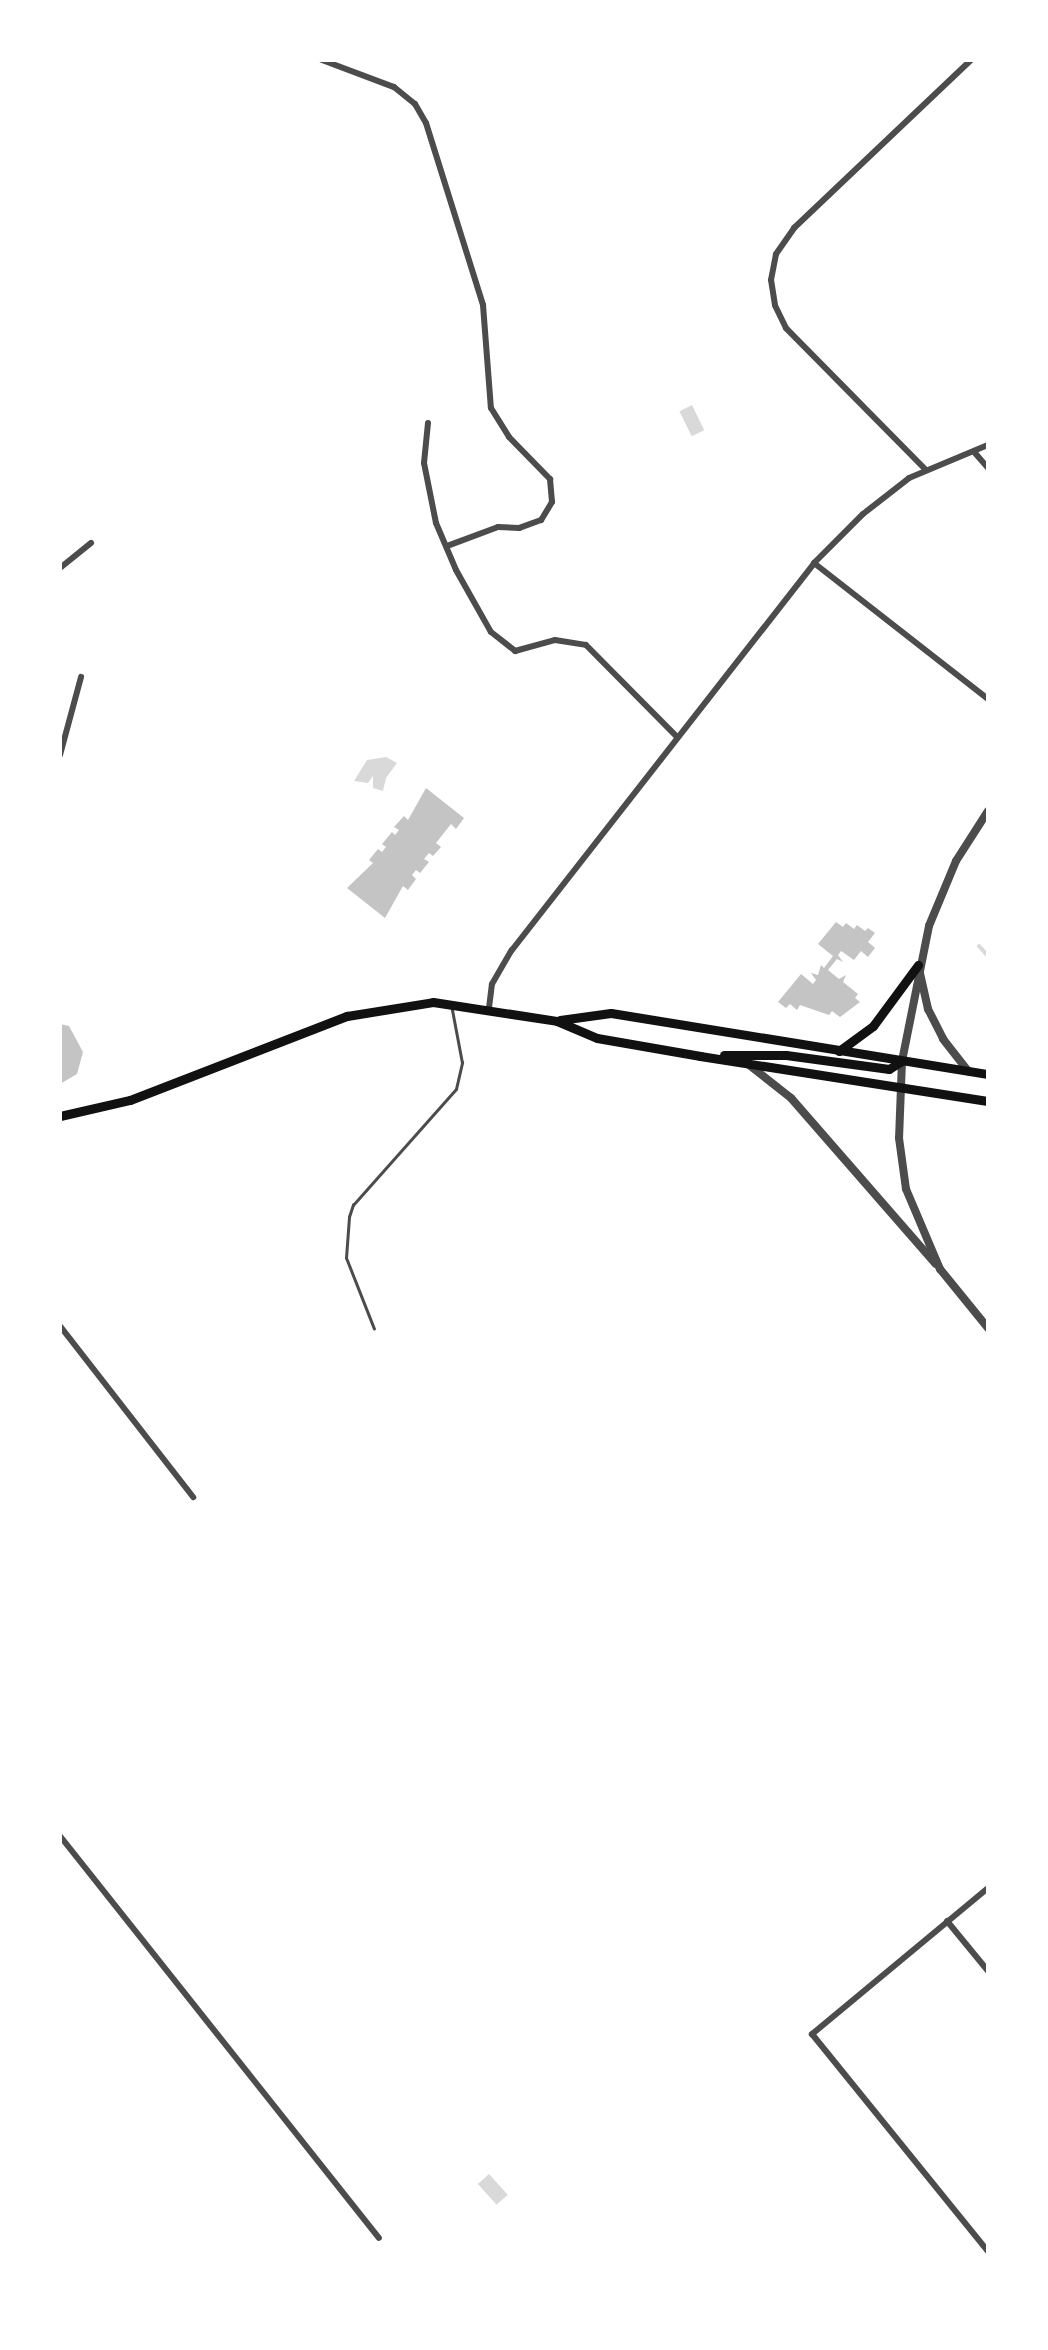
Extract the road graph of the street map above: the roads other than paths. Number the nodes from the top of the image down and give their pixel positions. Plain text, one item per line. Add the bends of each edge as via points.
1 (322, 60) edge
2 (971, 60) edge
3 (428, 422) dead end
4 (988, 445) edge
5 (975, 453) junction
6 (988, 468) edge
7 (925, 469) junction
8 (91, 542) dead end
9 (447, 546) junction
10 (814, 563) junction
11 (60, 568) edge
12 (81, 677) dead end
13 (988, 700) edge
14 (678, 738) junction
15 (60, 755) edge
16 (988, 812) edge
17 (918, 964) junction
18 (452, 1004) junction
19 (489, 1008) junction
20 (557, 1021) junction
21 (838, 1051) junction
22 (700, 1056) junction
23 (902, 1061) junction
24 (748, 1064) junction
25 (968, 1071) junction
26 (988, 1074) edge
27 (901, 1088) junction
28 (988, 1100) edge
29 (60, 1116) edge
30 (940, 1269) junction
31 (60, 1326) edge
32 (988, 1328) edge
33 (374, 1329) dead end
34 (192, 1497) dead end
35 (60, 1836) edge
36 (988, 1888) edge
37 (947, 1921) junction
38 (988, 1970) edge
39 (379, 2238) dead end
40 (988, 2251) edge

1 - 9 street via 394,86 426,122 483,305 492,408 509,437 550,479 552,502 541,520
2 - 7 street via 794,228 776,254 771,280 786,328
3 - 9 street via 427,488
4 - 5 street
5 - 6 street
5 - 7 street
7 - 10 street via 863,514
8 - 11 street
9 - 14 street via 469,596 504,647 514,651 555,640 586,644
10 - 13 street
10 - 14 street
12 - 15 street
14 - 19 street via 496,972
16 - 17 street via 948,878
17 - 21 main road via 873,1026
17 - 23 street
17 - 25 street via 928,1009
18 - 19 main road
18 - 29 main road via 369,1009 130,1100
18 - 33 lane via 462,1062 456,1088 349,1217 346,1258
19 - 20 main road
20 - 21 main road via 611,1013
20 - 22 main road via 597,1038
21 - 23 main road
22 - 23 main road via 786,1055 889,1069
22 - 24 main road
23 - 25 main road
23 - 27 street
24 - 27 main road
24 - 30 street via 791,1098
25 - 26 main road
27 - 28 main road
27 - 30 street via 902,1172
30 - 32 street
31 - 34 street
35 - 39 street
36 - 37 street
37 - 38 street
37 - 40 street via 812,2034

